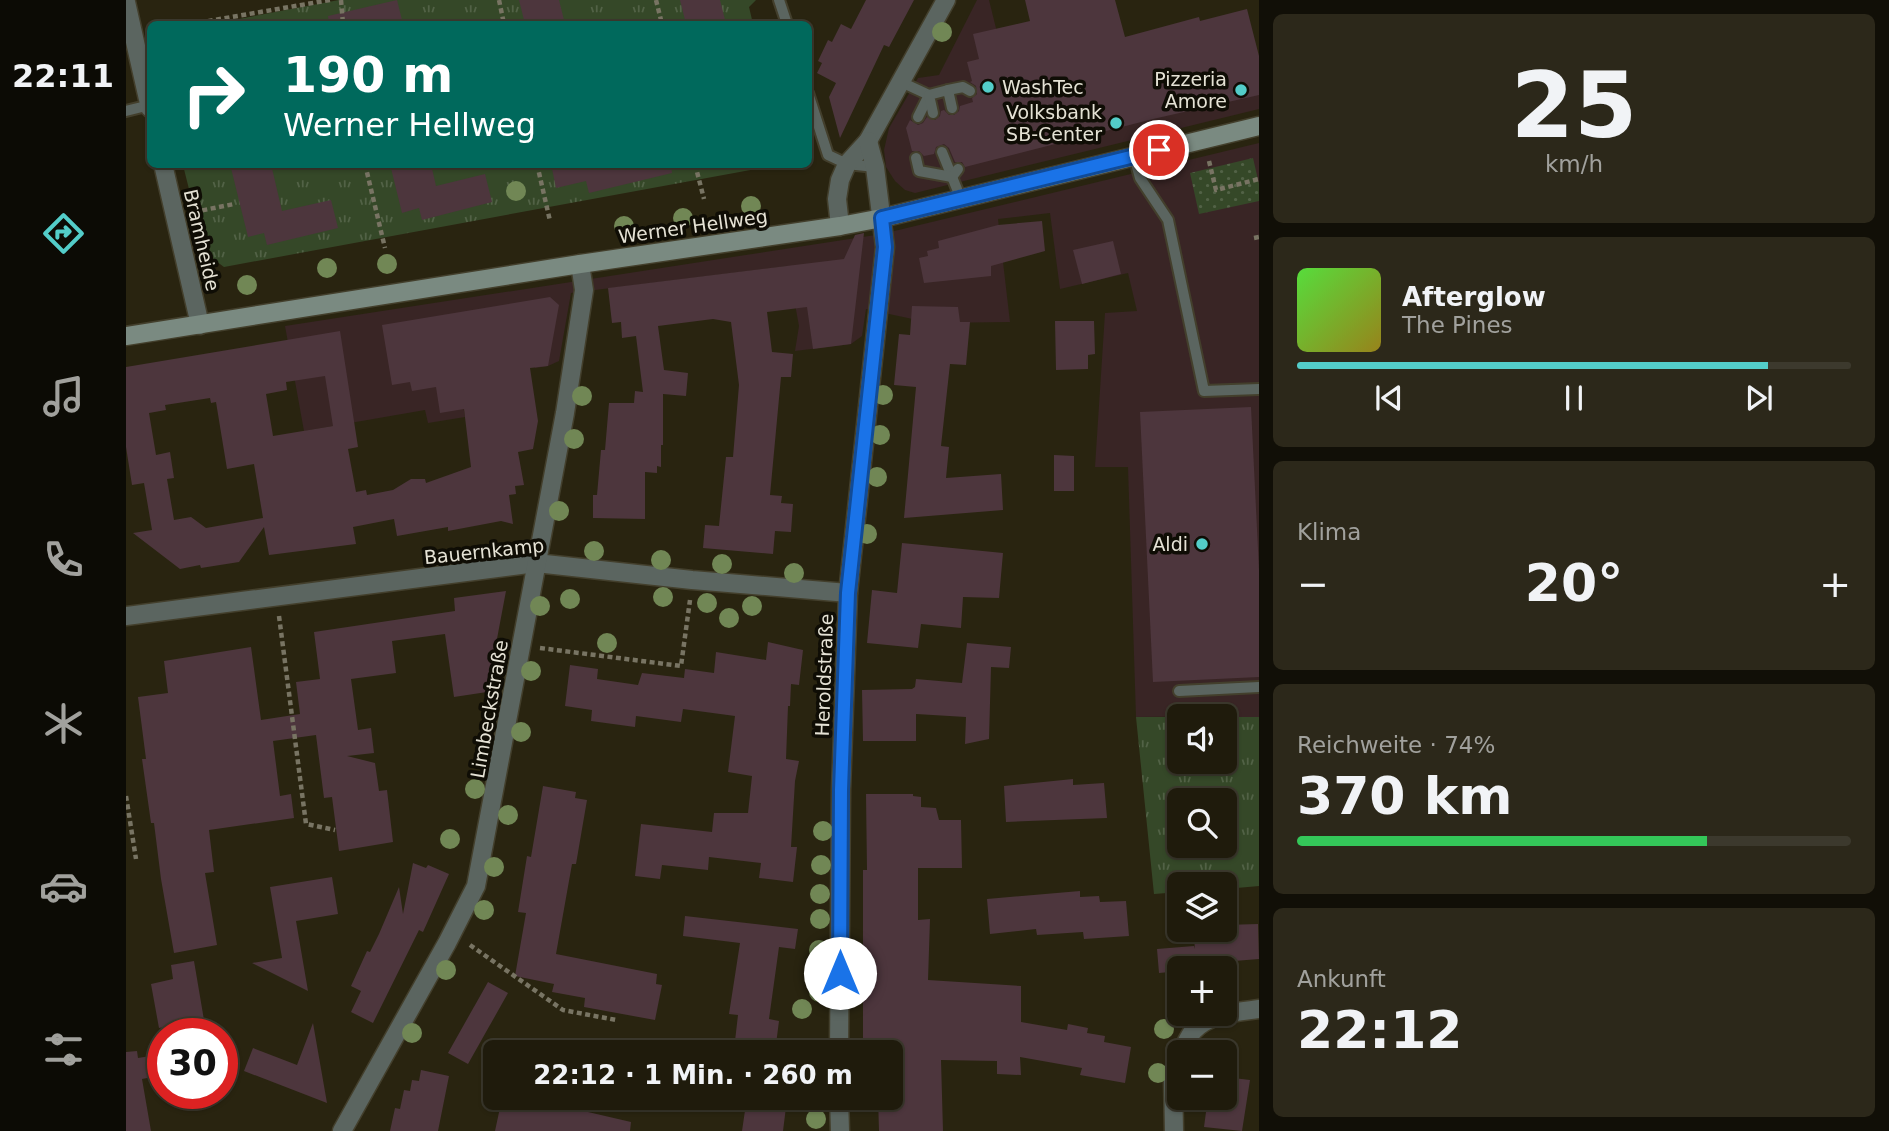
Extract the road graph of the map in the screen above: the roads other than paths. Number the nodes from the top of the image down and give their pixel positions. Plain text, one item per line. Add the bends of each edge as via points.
1 (779, 0) edge
2 (946, 0) edge
3 (126, 2) edge
4 (786, 21) edge
5 (901, 82) junction
6 (948, 90) junction
7 (970, 91) dead end
8 (147, 93) edge
9 (929, 95) junction
10 (812, 105) edge
11 (147, 107) edge
12 (952, 108) dead end
13 (126, 111) edge
14 (933, 113) dead end
15 (918, 117) dead end
16 (1259, 126) edge
17 (867, 141) junction
18 (942, 152) dead end
19 (1134, 156) junction
20 (916, 158) dead end
21 (846, 164) junction
22 (875, 167) junction
23 (164, 168) edge
24 (955, 173) junction
25 (961, 199) junction
26 (882, 218) junction
27 (840, 226) junction
28 (580, 264) junction
29 (200, 325) junction
30 (126, 337) edge
31 (1259, 388) edge
32 (536, 563) junction
33 (848, 593) junction
34 (126, 616) edge
35 (1259, 687) edge
36 (1179, 691) dead end
37 (1259, 1009) edge
38 (839, 1040) edge
39 (1189, 1040) edge
40 (839, 1110) edge
41 (1174, 1110) edge
42 (342, 1131) edge
43 (840, 1131) edge
44 (1174, 1131) edge

1 - 4 lane
2 - 5 street
3 - 8 street
5 - 9 lane
5 - 17 street
6 - 7 lane via 963,87
6 - 9 lane
6 - 12 lane
9 - 14 lane
9 - 15 lane
10 - 21 lane via 828,155
11 - 13 lane
16 - 19 main road, Werner Hellweg
17 - 21 street
17 - 22 street, Heroldstraße
18 - 24 lane
19 - 25 main road, Werner Hellweg
19 - 31 lane via 1140,178 1168,220 1204,391
20 - 24 lane via 919,170
21 - 22 lane
21 - 27 street via 837,199
22 - 26 street, Heroldstraße
23 - 29 street, Bramheide
24 - 25 lane
25 - 26 main road, Werner Hellweg
26 - 27 main road, Werner Hellweg
26 - 33 street, Heroldstraße via 885,247
27 - 28 main road, Werner Hellweg
28 - 29 main road, Werner Hellweg
28 - 32 street, Limbeckstraße via 584,290
29 - 30 main road, Werner Hellweg
32 - 33 street, Bauernkamp
32 - 34 street, Bauernkamp
32 - 42 street, Limbeckstraße via 476,886
33 - 38 street, Heroldstraße
35 - 36 lane
37 - 39 street via 1229,1012 1194,1031
40 - 43 street
41 - 44 street

